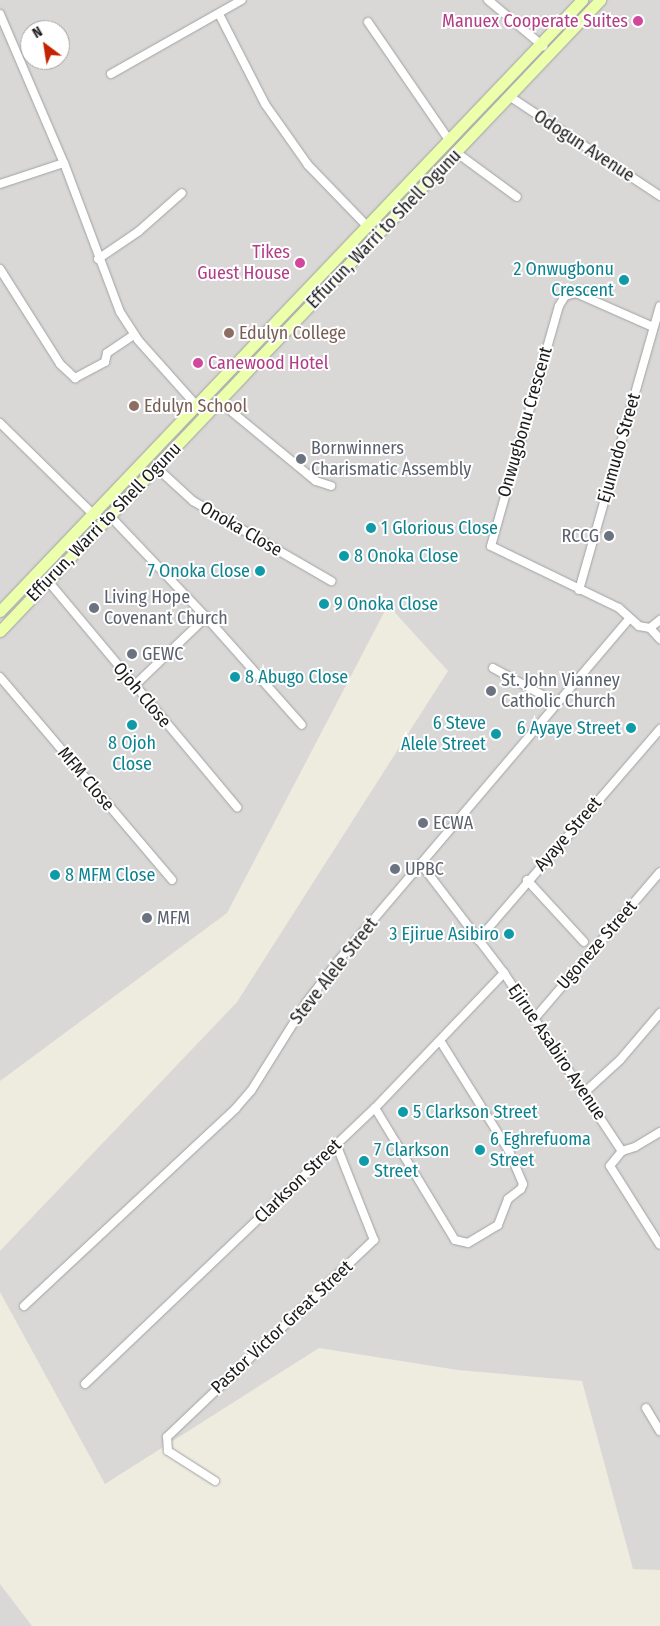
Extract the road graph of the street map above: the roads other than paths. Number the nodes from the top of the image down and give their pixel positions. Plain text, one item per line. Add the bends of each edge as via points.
1 (242, 0) edge
2 (488, 0) edge
3 (582, 0) edge
4 (600, 0) edge
5 (0, 14) edge
6 (219, 14) junction
7 (368, 22) dead end
8 (540, 43) junction
9 (550, 52) junction
10 (111, 74) dead end
11 (509, 96) junction
12 (449, 140) junction
13 (457, 153) junction
14 (64, 163) junction
15 (0, 184) edge
16 (182, 192) dead end
17 (660, 196) edge
18 (517, 197) dead end
19 (366, 225) junction
20 (98, 259) junction
21 (0, 269) edge
22 (660, 306) edge
23 (653, 327) junction
24 (134, 335) junction
25 (220, 402) junction
26 (196, 405) junction
27 (205, 415) junction
28 (0, 423) edge
29 (157, 468) junction
30 (331, 486) dead end
31 (94, 515) junction
32 (110, 516) junction
33 (48, 581) junction
34 (331, 581) dead end
35 (579, 590) junction
36 (0, 611) edge
37 (206, 617) junction
38 (629, 619) junction
39 (660, 620) edge
40 (650, 628) junction
41 (0, 631) edge
42 (660, 640) edge
43 (494, 668) dead end
44 (0, 677) edge
45 (134, 686) junction
46 (557, 703) junction
47 (302, 726) dead end
48 (660, 729) edge
49 (237, 807) dead end
50 (421, 864) junction
51 (660, 872) edge
52 (172, 880) dead end
53 (527, 880) junction
54 (478, 940) junction
55 (584, 942) dead end
56 (504, 973) junction
57 (660, 1013) edge
58 (535, 1018) junction
59 (441, 1042) junction
60 (585, 1092) junction
61 (375, 1108) junction
62 (660, 1132) edge
63 (336, 1144) junction
64 (622, 1151) junction
65 (660, 1245) edge
66 (24, 1306) dead end
67 (86, 1384) dead end
68 (646, 1408) dead end
69 (660, 1431) edge
70 (215, 1481) dead end

1 - 6 street
2 - 8 street
3 - 8 main road, Effurun, Warri to Shell Ogunu
4 - 9 main road, Effurun, Warri to Shell Ogunu
5 - 14 street
6 - 10 street
6 - 19 street via 265,104 302,158
7 - 12 street
8 - 9 street
8 - 12 main road, Effurun, Warri to Shell Ogunu
9 - 11 main road, Effurun, Warri to Shell Ogunu
11 - 13 main road, Effurun, Warri to Shell Ogunu
11 - 17 street, Odogun Avenue
12 - 19 main road, Effurun, Warri to Shell Ogunu
13 - 18 street
13 - 25 main road, Effurun, Warri to Shell Ogunu
14 - 15 street
14 - 20 street
16 - 20 street via 139,230
19 - 26 main road, Effurun, Warri to Shell Ogunu
20 - 24 street via 120,312
21 - 24 street via 60,364 75,378 105,362 107,353
22 - 23 street, Ejumudo Street
23 - 35 street, Ejumudo Street
23 - 35 street, Onwugbonu Crescent via 576,293 565,296 559,306 491,541 494,549
24 - 26 street
25 - 27 main road, Effurun, Warri to Shell Ogunu
25 - 30 street via 316,481
26 - 27 street
26 - 31 main road, Effurun, Warri to Shell Ogunu
27 - 29 main road, Effurun, Warri to Shell Ogunu
28 - 31 street
29 - 32 main road, Effurun, Warri to Shell Ogunu
29 - 34 street, Onoka Close via 193,501
31 - 36 main road, Effurun, Warri to Shell Ogunu
32 - 33 main road, Effurun, Warri to Shell Ogunu
32 - 37 street
33 - 41 main road, Effurun, Warri to Shell Ogunu
33 - 45 street, Ojoh Close
35 - 38 street via 619,608
37 - 45 street
37 - 47 street
38 - 40 street
38 - 46 street, Steve Alele Street
39 - 40 street
40 - 42 street
43 - 46 street
44 - 52 street, MFM Close
45 - 49 street, Ojoh Close
46 - 50 street, Steve Alele Street
48 - 53 street, Ayaye Street
50 - 54 street, Ejirue Asabiro Avenue
50 - 66 street, Steve Alele Street via 306,1003 251,1091 236,1108
51 - 58 street, Ugoneze Street
53 - 54 street, Ayaye Street
53 - 55 street
54 - 56 street, Ejirue Asabiro Avenue
56 - 58 street, Ejirue Asabiro Avenue
56 - 59 street, Clarkson Street
57 - 60 street via 620,1060
58 - 60 street, Ejirue Asabiro Avenue
59 - 61 street, Clarkson Street
59 - 61 street via 509,1150 523,1184 508,1199 498,1226 468,1243 455,1240
60 - 64 street, Ejirue Asabiro Avenue
61 - 63 street, Clarkson Street
62 - 64 street via 636,1147
63 - 67 street, Clarkson Street
63 - 70 street, Pastor Victor Great Street via 374,1240 166,1437 168,1451
64 - 65 street via 610,1166 613,1175
68 - 69 street

